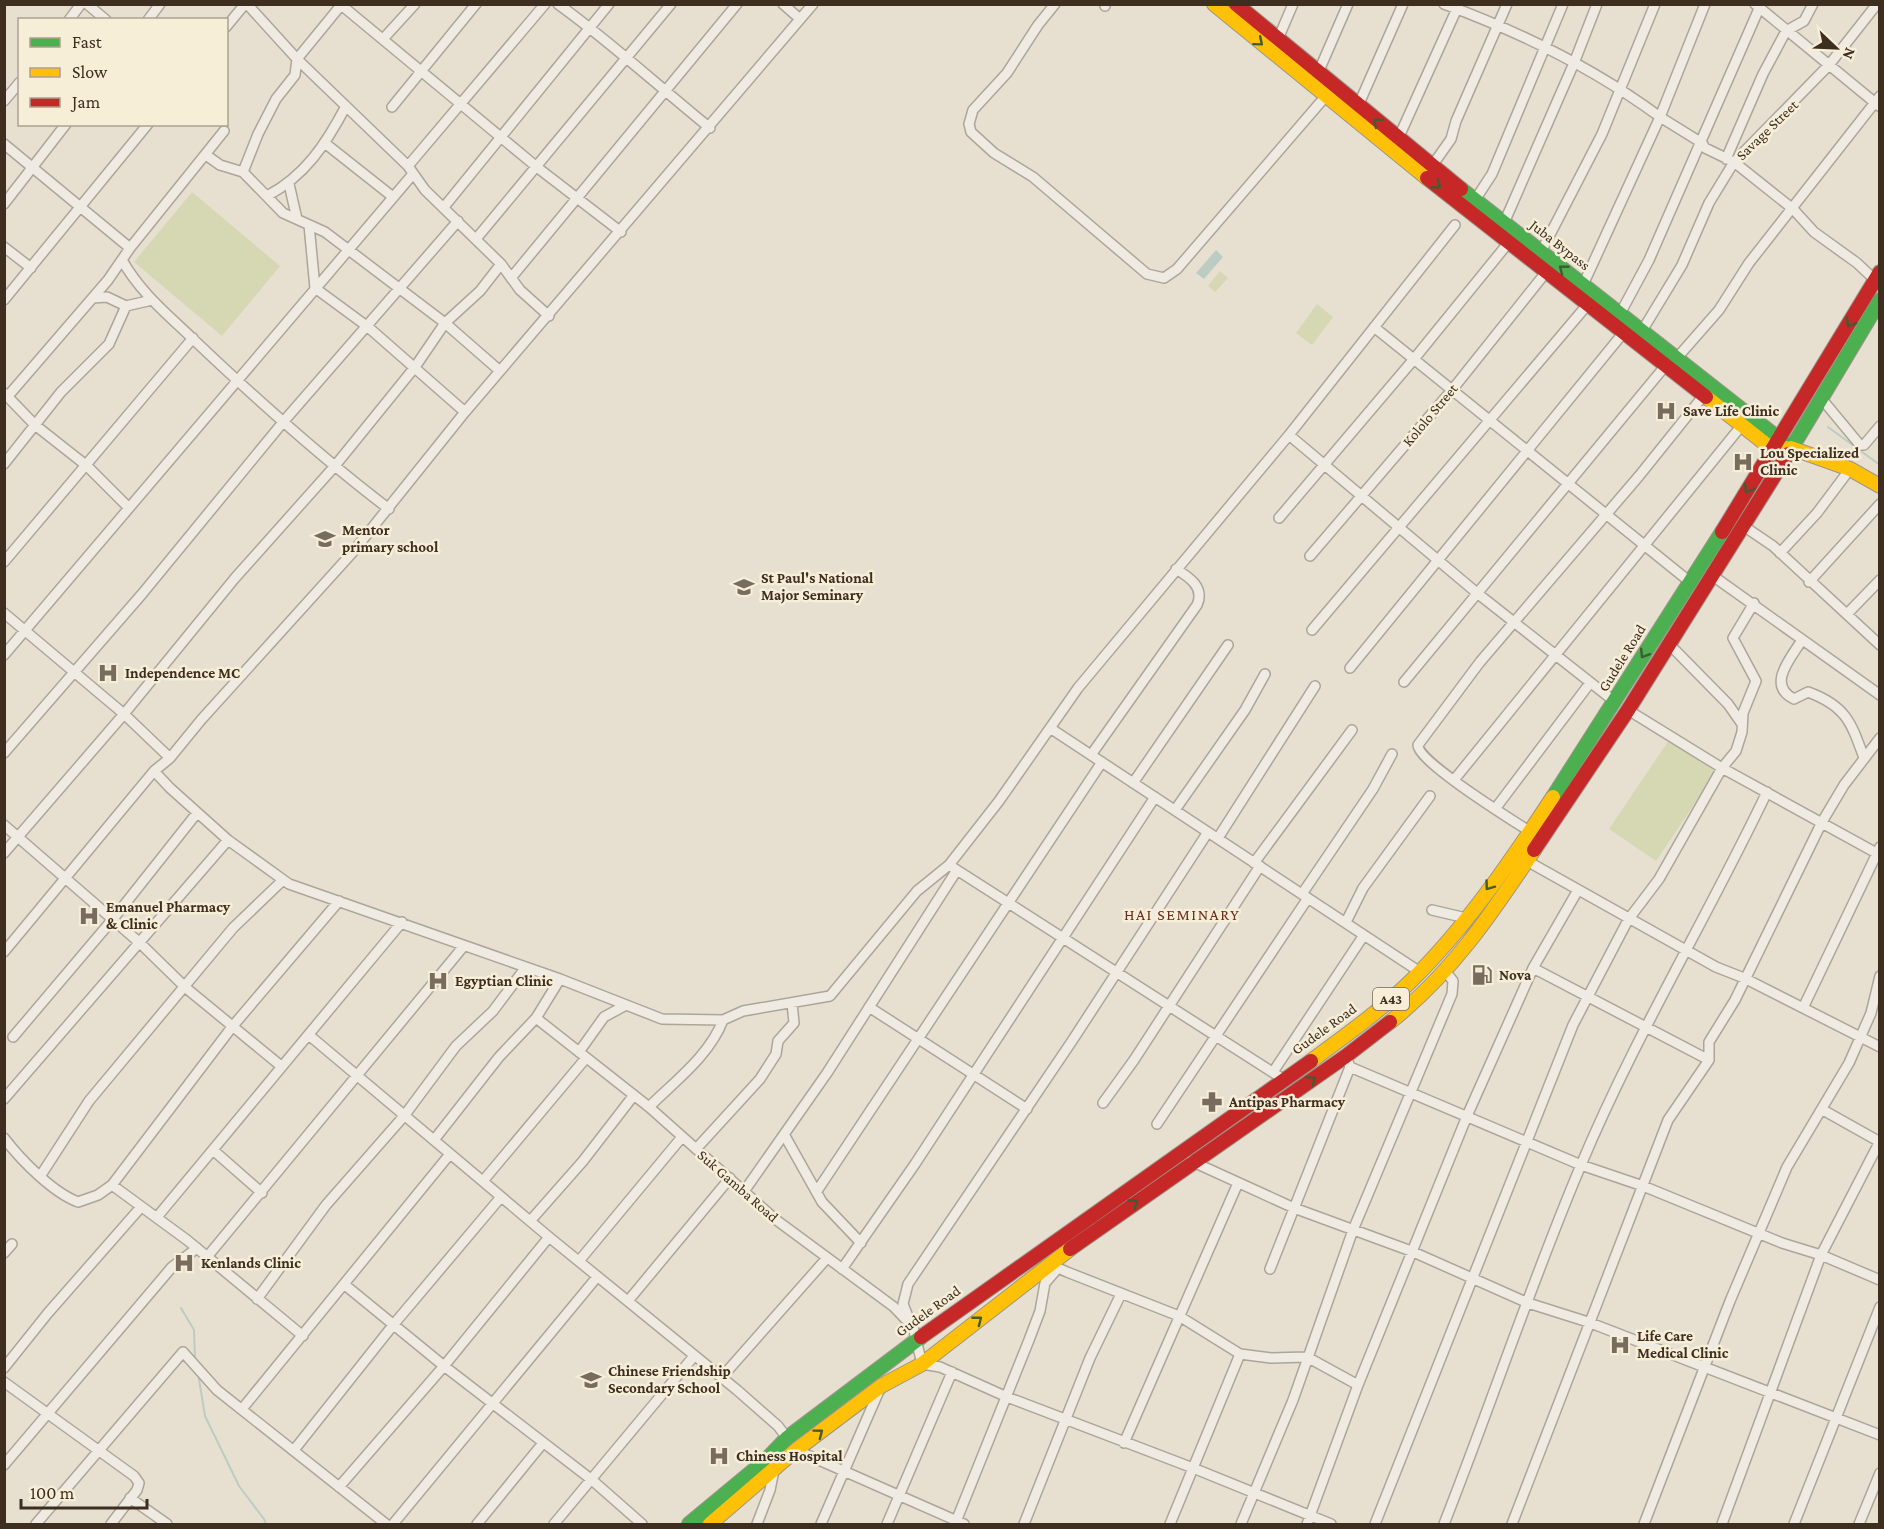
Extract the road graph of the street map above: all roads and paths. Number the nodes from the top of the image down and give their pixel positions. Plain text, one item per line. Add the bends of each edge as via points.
1 (81, 4) edge
2 (87, 4) edge
3 (159, 4) edge
4 (246, 4) edge
5 (415, 4) edge
6 (476, 4) edge
7 (545, 4) edge
8 (558, 4) edge
9 (609, 4) edge
10 (671, 4) edge
11 (737, 4) edge
12 (783, 4) edge
13 (813, 4) edge
14 (1055, 4) edge
15 (1214, 4) edge
16 (1293, 4) edge
17 (1348, 4) edge
18 (1403, 4) edge
19 (1444, 4) edge
20 (1507, 4) edge
21 (1563, 4) edge
22 (1597, 4) edge
23 (1655, 4) edge
24 (1705, 4) edge
25 (1813, 4) edge
26 (1877, 4) edge
27 (341, 5) edge
28 (1238, 5) edge
29 (1758, 5) edge
30 (1458, 7) edge
31 (70, 18) edge
32 (104, 18) edge
33 (149, 18) edge
34 (800, 19) junction
35 (228, 25) edge
36 (591, 27) junction
37 (1497, 27) junction
38 (1786, 31) junction
39 (383, 39) junction
40 (1278, 39) junction
41 (1544, 46) junction
42 (297, 59) junction
43 (625, 60) junction
44 (1574, 63) junction
45 (1829, 65) junction
46 (421, 71) junction
47 (1318, 73) junction
48 (18, 84) edge
49 (1619, 89) junction
50 (664, 91) junction
51 (1325, 97) junction
52 (4, 101) edge
53 (1878, 102) edge
54 (462, 104) junction
55 (346, 106) junction
56 (1358, 106) junction
57 (392, 107) dead end
58 (1660, 117) junction
59 (64, 126) edge
60 (146, 126) edge
61 (710, 128) junction
62 (224, 131) dead end
63 (499, 136) junction
64 (1398, 139) junction
65 (1702, 143) junction
66 (4, 144) edge
67 (326, 144) junction
68 (206, 155) junction
69 (1730, 160) junction
70 (1432, 166) junction
71 (33, 167) junction
72 (538, 168) junction
73 (411, 170) junction
74 (243, 172) junction
75 (289, 184) junction
76 (267, 196) junction
77 (393, 197) junction
78 (578, 199) junction
79 (1475, 200) junction
80 (4, 204) edge
81 (444, 207) junction
82 (82, 208) junction
83 (1793, 209) junction
84 (297, 219) junction
85 (458, 221) junction
86 (1504, 223) junction
87 (309, 225) junction
88 (1455, 225) dead end
89 (621, 232) junction
90 (476, 239) junction
91 (1509, 242) junction
92 (4, 247) edge
93 (130, 248) junction
94 (348, 249) junction
95 (1541, 252) junction
96 (122, 260) junction
97 (501, 264) junction
98 (31, 268) junction
99 (1547, 272) junction
100 (1877, 276) edge
101 (511, 278) junction
102 (1583, 285) junction
103 (315, 288) junction
104 (398, 289) junction
105 (93, 298) junction
106 (4, 300) edge
107 (152, 300) junction
108 (1880, 300) edge
109 (1588, 304) junction
110 (126, 306) junction
111 (1620, 314) junction
112 (549, 316) junction
113 (445, 323) junction
114 (368, 327) junction
115 (1374, 327) junction
116 (1642, 331) junction
117 (1624, 332) junction
118 (193, 338) junction
119 (1414, 359) junction
120 (1671, 362) junction
121 (416, 367) junction
122 (500, 371) junction
123 (236, 381) junction
124 (1452, 390) junction
125 (6, 395) edge
126 (1704, 395) junction
127 (1821, 398) junction
128 (465, 412) junction
129 (1489, 420) junction
130 (284, 421) junction
131 (35, 425) junction
132 (1742, 425) junction
133 (1880, 426) edge
134 (1289, 435) junction
135 (1776, 444) junction
136 (1791, 448) junction
137 (1528, 451) junction
138 (4, 464) edge
139 (1326, 465) junction
140 (87, 466) junction
141 (334, 467) junction
142 (1850, 469) junction
143 (1568, 484) junction
144 (1880, 486) edge
145 (1362, 495) junction
146 (1880, 504) edge
147 (129, 508) junction
148 (388, 509) junction
149 (1606, 515) junction
150 (1279, 518) dead end
151 (1399, 525) junction
152 (1745, 527) junction
153 (1644, 545) junction
154 (1780, 553) junction
155 (1310, 556) dead end
156 (1440, 560) junction
157 (4, 562) edge
158 (1176, 569) junction
159 (1713, 576) junction
160 (1880, 580) edge
161 (1690, 582) junction
162 (1809, 582) junction
163 (1477, 593) junction
164 (1754, 603) junction
165 (4, 613) edge
166 (1847, 614) junction
167 (1515, 621) junction
168 (1312, 630) dead end
169 (25, 631) junction
170 (1802, 640) junction
171 (1669, 644) junction
172 (1228, 645) dead end
173 (1880, 645) edge
174 (4, 655) edge
175 (1555, 656) junction
176 (1350, 668) dead end
177 (74, 673) junction
178 (1265, 674) dead end
179 (1404, 682) dead end
180 (1590, 682) junction
181 (1315, 686) dead end
182 (1880, 694) edge
183 (1614, 701) junction
184 (1628, 710) junction
185 (124, 714) junction
186 (1742, 724) junction
187 (1050, 728) junction
188 (1352, 730) dead end
189 (1880, 738) edge
190 (4, 753) edge
191 (1392, 754) dead end
192 (1091, 755) junction
193 (170, 758) junction
194 (1864, 758) junction
195 (1102, 762) junction
196 (1722, 768) junction
197 (154, 771) junction
198 (1454, 780) junction
199 (1134, 783) junction
200 (1767, 792) junction
201 (1430, 796) dead end
202 (1155, 797) junction
203 (1495, 809) junction
204 (1175, 810) junction
205 (197, 813) junction
206 (1822, 822) junction
207 (4, 825) edge
208 (1529, 831) junction
209 (1208, 832) junction
210 (18, 837) junction
211 (1218, 838) junction
212 (228, 840) junction
213 (1878, 851) edge
214 (4, 853) edge
215 (1527, 861) junction
216 (1257, 864) junction
217 (1505, 864) junction
218 (953, 868) junction
219 (1518, 874) junction
220 (67, 878) junction
221 (283, 880) junction
222 (1578, 890) junction
223 (1305, 896) junction
224 (339, 901) junction
225 (1010, 904) junction
226 (1432, 910) dead end
227 (1466, 918) junction
228 (113, 919) junction
229 (1628, 920) junction
230 (402, 922) junction
231 (1346, 922) junction
232 (1364, 935) junction
233 (1061, 937) junction
234 (140, 943) junction
235 (463, 947) junction
236 (1688, 950) junction
237 (4, 952) edge
238 (526, 967) junction
239 (1533, 968) junction
240 (1420, 972) junction
241 (1446, 972) junction
242 (1117, 973) junction
243 (1880, 976) edge
244 (1744, 978) junction
245 (560, 979) junction
246 (186, 988) junction
247 (1587, 996) junction
248 (792, 1003) junction
249 (626, 1005) junction
250 (1169, 1006) junction
251 (869, 1007) junction
252 (1803, 1008) junction
253 (536, 1018) junction
254 (723, 1020) junction
255 (232, 1027) junction
256 (1644, 1027) junction
257 (310, 1036) junction
258 (1216, 1036) junction
259 (13, 1037) dead end
260 (1861, 1037) junction
261 (919, 1040) junction
262 (1880, 1047) edge
263 (583, 1055) junction
264 (1709, 1060) junction
265 (1348, 1061) junction
266 (281, 1066) junction
267 (356, 1074) junction
268 (973, 1076) junction
269 (1278, 1076) junction
270 (1411, 1093) junction
271 (634, 1095) junction
272 (4, 1099) edge
273 (1103, 1103) dead end
274 (649, 1107) junction
275 (1027, 1109) junction
276 (1823, 1110) junction
277 (404, 1116) junction
278 (1467, 1116) junction
279 (1157, 1124) dead end
280 (785, 1136) junction
281 (682, 1137) junction
282 (4, 1138) edge
283 (434, 1140) junction
284 (1525, 1141) junction
285 (1879, 1142) edge
286 (696, 1149) junction
287 (213, 1150) junction
288 (1178, 1153) junction
289 (450, 1154) junction
290 (1192, 1162) junction
291 (1581, 1165) junction
292 (41, 1175) junction
293 (730, 1178) junction
294 (483, 1181) junction
295 (1238, 1183) junction
296 (111, 1185) junction
297 (1643, 1186) junction
298 (746, 1190) junction
299 (817, 1191) junction
300 (262, 1192) junction
301 (501, 1197) junction
302 (141, 1207) junction
303 (1294, 1208) junction
304 (157, 1217) junction
305 (531, 1220) junction
306 (1353, 1230) junction
307 (1760, 1234) junction
308 (549, 1237) junction
309 (861, 1243) junction
310 (12, 1244) dead end
311 (196, 1248) junction
312 (1411, 1251) junction
313 (4, 1253) edge
314 (1821, 1255) junction
315 (207, 1257) junction
316 (827, 1258) junction
317 (579, 1261) junction
318 (1056, 1264) junction
319 (842, 1269) junction
320 (1270, 1269) dead end
321 (1474, 1276) junction
322 (597, 1277) junction
323 (1880, 1280) edge
324 (345, 1286) junction
325 (1121, 1294) junction
326 (257, 1299) junction
327 (628, 1301) junction
328 (1528, 1303) junction
329 (1880, 1307) edge
330 (1179, 1316) junction
331 (1588, 1322) junction
332 (394, 1324) junction
333 (914, 1334) junction
334 (303, 1336) junction
335 (1240, 1354) junction
336 (693, 1356) junction
337 (1307, 1358) junction
338 (922, 1364) junction
339 (444, 1366) junction
340 (4, 1368) edge
341 (1704, 1368) junction
342 (952, 1372) junction
343 (722, 1377) junction
344 (4, 1382) edge
345 (1358, 1385) junction
346 (881, 1386) junction
347 (1770, 1391) junction
348 (1007, 1397) junction
349 (493, 1405) junction
350 (242, 1409) junction
351 (48, 1413) junction
352 (1836, 1416) junction
353 (1065, 1420) junction
354 (1880, 1435) edge
355 (543, 1443) junction
356 (1124, 1443) junction
357 (792, 1444) junction
358 (99, 1449) junction
359 (294, 1450) junction
360 (4, 1466) edge
361 (774, 1467) junction
362 (1193, 1468) junction
363 (843, 1472) junction
364 (1880, 1473) edge
365 (592, 1480) junction
366 (339, 1487) junction
367 (901, 1494) junction
368 (1252, 1494) junction
369 (130, 1497) junction
370 (1309, 1520) edge
371 (958, 1523) edge
372 (36, 1524) edge
373 (111, 1524) edge
374 (167, 1524) edge
375 (386, 1524) edge
376 (393, 1524) edge
377 (477, 1524) edge
378 (554, 1524) edge
379 (642, 1524) edge
380 (689, 1524) edge
381 (710, 1524) edge
382 (757, 1524) edge
383 (821, 1524) edge
384 (887, 1524) edge
385 (1024, 1524) edge
386 (1170, 1524) edge
387 (1240, 1524) edge
388 (1332, 1524) edge
389 (1375, 1524) edge
390 (1444, 1524) edge
391 (1512, 1524) edge
392 (1646, 1524) edge
393 (1722, 1524) edge
394 (1794, 1524) edge
395 (1859, 1524) edge

1 - 31 street
2 - 32 street
3 - 33 street
4 - 35 street
4 - 42 street
5 - 39 street
6 - 46 street
7 - 54 street
8 - 36 street
9 - 36 street
10 - 43 street
11 - 50 street
12 - 34 street
13 - 34 street
14 - 51 street via 1008,73 973,110 969,124 994,153 1033,177 1132,263 1156,278 1164,278 1177,269
15 -> 51 main road, Juba Bypass
16 - 40 street
17 - 47 street
18 - 56 street
19 - 30 street
20 - 37 street
21 - 41 street
22 - 44 street
23 - 49 street
24 - 58 street
25 - 38 street via 1804,21
26 - 45 street, Savage Street
27 - 39 street
27 - 42 street
28 - 40 main road, Juba Bypass
29 - 38 street
29 - 65 street
30 - 37 street
30 - 64 street
34 - 61 street
36 - 43 street
36 - 63 street
37 - 41 street
37 - 70 street via 1451,139
38 - 45 street
38 - 69 street via 1763,74
39 - 46 street
40 - 47 main road, Juba Bypass
41 - 44 street
41 - 79 street via 1492,174
42 - 55 street
42 - 74 street via 295,75 276,99
43 - 50 street
43 - 72 street
44 - 49 street
44 - 86 street
45 - 53 street
45 - 69 street, Savage Street
46 - 54 street
46 - 57 street
47 - 56 main road, Juba Bypass
48 - 52 street
49 - 58 street
49 - 95 street via 1602,134
50 - 61 street
50 - 78 street
51 -> 91 main road, Juba Bypass
53 - 83 street
54 - 63 street
54 - 73 street
55 - 67 street
55 - 73 street
64 -> 56 main road, Juba Bypass
58 - 65 street
58 - 102 street
59 - 71 street
60 - 82 street
61 - 89 street
62 - 68 street
63 - 72 street
63 - 81 street
64 - 70 main road, Juba Bypass
65 - 69 street
65 - 111 street via 1649,261
66 - 71 street
67 - 75 street
67 - 77 street
68 - 74 street via 220,165
68 - 93 street
69 - 83 street
69 - 116 street, Savage Street via 1683,265
70 - 79 main road, Juba Bypass
71 - 80 street
71 - 82 street
72 - 78 street
72 - 90 street
73 - 77 street
73 - 81 street
74 - 76 street
75 - 76 street
75 - 84 street
76 - 84 street via 284,213
77 - 94 street
78 - 89 street
78 - 101 street
79 - 86 main road, Juba Bypass
81 - 85 street
82 - 93 street
82 - 98 street
83 - 100 street via 1814,232
83 - 120 street via 1749,263 1719,310
84 - 87 street
85 - 90 street
85 - 104 street
86 - 95 main road, Juba Bypass
87 - 94 street
87 - 103 street
88 - 115 street
89 - 112 street
90 - 97 street
91 - 99 main road, Juba Bypass
91 - 119 street
92 - 98 street
93 - 96 street
94 - 103 street
94 - 104 street
102 -> 95 main road, Juba Bypass
96 - 105 street
96 - 107 street
97 - 101 street
97 - 113 street via 480,291
98 - 106 street
99 - 109 main road, Juba Bypass
99 - 124 street, Kololo Street
100 -> 135 main road, Gudele Road / A43
101 - 112 street
102 - 111 main road, Juba Bypass
103 - 114 street
103 - 123 street
104 - 113 street
104 - 114 street
105 - 110 street via 107,297
105 - 125 street
107 - 110 street
107 - 118 street
108 - 127 main road, Gudele Road / A43
109 - 117 main road, Juba Bypass
109 - 129 street
110 - 131 street via 109,344 61,392
111 - 116 main road, Juba Bypass
112 - 122 street
113 - 121 street
113 - 122 street
114 - 121 street
114 - 130 street
115 - 119 street
115 - 134 street
116 - 120 main road, Juba Bypass
117 - 120 main road, Juba Bypass
117 - 137 street
118 - 123 street
118 - 140 street
119 - 124 street
119 - 139 street
120 - 126 main road, Juba Bypass
120 - 135 main road, Juba Bypass
120 - 143 street
121 - 128 street
121 - 141 street
122 - 128 street
123 - 130 street
123 - 147 street
124 - 129 street
124 - 145 street, Kololo Street
125 - 131 street
126 - 132 main road, Juba Bypass
126 - 149 street
127 - 133 street via 1860,445
127 - 136 main road, Gudele Road / A43
128 - 148 street
129 - 137 street
129 - 151 street
130 - 141 street
130 - 177 street
131 - 138 street
131 - 140 street
132 - 135 main road, Juba Bypass
132 - 153 street
134 - 139 street
134 - 158 street
135 - 136 main road, Juba Bypass
135 -> 161 main road, Gudele Road / A43
136 - 142 main road, Juba Bypass
136 - 152 main road, Gudele Road / A43
137 - 143 street
137 - 156 street
139 - 145 street
139 - 150 street
140 - 147 street
140 - 157 street
141 - 148 street
141 - 185 street via 222,593
142 - 144 main road, Juba Bypass
142 - 154 street
143 - 149 street
143 - 163 street
145 - 151 street
145 - 155 street, Kololo Street
146 - 162 street
147 - 169 street
148 - 193 street
149 - 153 street
149 - 167 street
151 - 156 street
151 - 168 street
152 - 154 street
152 - 159 main road, Gudele Road / A43
153 - 161 street
153 - 175 street
154 - 162 street
156 - 163 street
156 - 176 street
158 - 187 street
158 - 192 street via 1199,588 1197,605
159 - 164 street
159 - 171 main road, Gudele Road / A43
160 - 166 street
161 -> 183 main road, Gudele Road / A43
162 - 166 street
163 - 167 street
163 - 179 street
164 - 170 street
164 - 186 street via 1733,638 1756,681
165 - 169 street
166 - 173 street
167 - 175 street
167 - 198 street via 1418,745 1420,753
169 - 174 street
169 - 177 street
170 - 182 street
170 - 194 street via 1782,672 1781,685 1787,696 1794,699 1808,692 1836,704 1850,721
171 - 184 main road, Gudele Road / A43
171 - 186 street via 1728,704
172 - 199 street
175 - 180 street
175 - 198 street
177 - 185 street
177 - 190 street
178 - 204 street via 1245,710
180 - 183 street
180 - 203 street
181 - 211 street
183 - 208 main road, Gudele Road / A43
184 - 196 street
184 - 215 main road, Gudele Road / A43
185 - 193 street
185 - 210 street
186 - 196 street via 1736,751
187 - 192 street
187 - 218 street
188 - 216 street
189 - 194 street
191 - 223 street
192 - 195 street
193 - 197 street
194 - 206 street
195 - 199 street
195 - 225 street
196 - 200 street
196 - 229 street via 1659,879
197 - 205 street
197 - 220 street
198 - 203 street
199 - 202 street
200 - 206 street
200 - 236 street
201 - 231 street via 1363,888
202 - 204 street
202 - 233 street
203 - 208 street
204 - 209 street
205 - 212 street
205 - 228 street
206 - 213 street
206 - 244 street
207 - 210 street
208 - 217 main road, Gudele Road / A43
209 - 211 street
209 - 242 street
210 - 214 street
210 - 220 street
211 - 216 street
212 - 221 street
212 - 234 street
213 - 252 street
215 - 219 main road, Gudele Road / A43
215 - 222 street
216 - 223 street
216 - 250 street
217 - 219 main road
217 -> 227 main road, Gudele Road / A43
218 - 225 street
218 - 248 street via 917,891 834,995
218 - 251 street
219 - 241 main road, Gudele Road / A43
220 - 228 street
220 - 237 street
221 - 224 street
221 - 246 street via 233,928
222 - 229 street
222 - 239 street
223 - 231 street
223 - 258 street
224 - 230 street
224 - 255 street
225 - 233 street
225 - 261 street
226 - 227 street
227 - 240 main road, Gudele Road / A43
228 - 234 street
228 - 259 street
229 - 236 street
229 - 247 street
230 - 235 street
230 - 257 street
231 - 232 street
232 - 240 street
232 - 269 street
233 - 242 street
233 - 268 street
234 - 246 street
234 - 272 street
235 - 238 street
235 - 267 street
236 - 244 street
236 - 256 street
238 - 245 street
238 - 277 street via 493,1011 456,1046
239 - 247 street
239 - 278 street
240 - 269 main road, Gudele Road / A43 via 1361,1024
241 - 265 main road, Gudele Road / A43
241 - 270 street via 1454,988
242 - 250 street
242 - 275 street
243 - 260 street
244 - 252 street
244 - 264 street via 1709,1042
245 - 249 street
245 - 253 street
246 - 255 street
246 - 292 street via 89,1101
247 - 256 street
247 - 284 street
248 - 254 street via 743,1011
248 - 286 street via 794,1023 777,1041 776,1053 760,1079
249 - 254 street via 671,1020
249 - 263 street via 604,1017
250 - 258 street
250 - 273 street
251 - 261 street
251 - 280 street
252 - 260 street
253 - 263 street, Suk Gamba Road
253 - 283 street
254 - 274 street via 707,1048
255 - 266 street
255 - 296 street
256 - 264 street
256 - 291 street
257 - 266 street
257 - 267 street
258 - 269 street
258 - 279 street
260 - 262 street
260 - 276 street
261 - 268 street
261 - 299 street
263 - 271 street, Suk Gamba Road
263 - 294 street
264 - 297 street via 1668,1120
265 - 270 street
290 -> 265 main road, Gudele Road / A43
265 - 303 street
266 - 287 street
267 - 277 street
267 - 300 street
268 - 275 street
268 - 309 street
269 - 288 main road, Gudele Road / A43
270 - 278 street
270 - 306 street
271 - 274 street, Suk Gamba Road
271 - 305 street
274 - 281 street, Suk Gamba Road
275 - 333 street via 908,1284 903,1304
276 - 285 street
276 - 307 street via 1787,1167
277 - 283 street
277 - 326 street via 326,1205
278 - 284 street
278 - 312 street
280 - 298 street
280 - 299 street
281 - 286 street, Suk Gamba Road
281 - 317 street
282 - 292 street
283 - 289 street
284 - 291 street
284 - 321 street
285 - 314 street
286 - 293 street, Suk Gamba Road
287 - 300 street
287 - 304 street
288 - 290 street
288 - 333 main road, Gudele Road / A43
289 - 294 street
289 - 324 street
290 - 295 street
318 -> 290 main road, Gudele Road / A43
291 - 297 street
291 - 328 street
292 - 296 street via 66,1197 78,1202
293 - 298 street, Suk Gamba Road
293 - 327 street
294 - 301 street
295 - 303 street
295 - 330 street
296 - 302 street
297 - 307 street
297 - 331 street
298 - 316 street, Suk Gamba Road via 776,1220
299 - 309 street via 822,1202
300 - 315 street
301 - 305 street
301 - 332 street
302 - 304 street
302 - 340 street
303 - 306 street
303 - 320 street
304 - 311 street
305 - 308 street
306 - 312 street
306 - 337 street
307 - 314 street
307 - 341 street
308 - 317 street
308 - 339 street
309 - 319 street
310 - 313 street
311 - 315 street
311 - 351 street via 172,1267
312 - 321 street
312 - 345 street
314 - 323 street
314 - 347 street
315 - 326 street
316 - 319 street, Suk Gamba Road
316 - 343 street
317 - 322 street
318 - 325 street
338 -> 318 main road, Gudele Road / A43
318 - 348 street via 1045,1283 1040,1311
319 - 333 street, Suk Gamba Road via 894,1307
321 - 328 street
321 - 389 street
322 - 327 street
322 - 349 street
324 - 332 street
324 - 334 street
325 - 330 street
325 - 353 street
326 - 334 street
327 - 336 street
328 - 331 street
328 - 390 street
329 - 352 street
330 - 335 street
330 - 356 street
331 - 341 street
331 - 391 street
332 - 339 street
332 - 359 street
333 - 338 street, Suk Gamba Road
333 - 357 main road, Gudele Road / A43
334 - 350 street
335 - 337 street
335 - 362 street
336 - 343 street
336 - 365 street
337 - 345 street
337 - 368 street via 1289,1411
338 - 342 street
338 - 346 main road, Gudele Road / A43
339 - 349 street
339 - 366 street
341 - 347 street
341 - 392 street
342 - 348 street
342 - 367 street
343 - 357 street via 778,1426
344 - 351 street
345 - 370 street
357 -> 346 main road, Gudele Road / A43
346 - 363 street
347 - 352 street
347 - 393 street
348 - 353 street
348 - 371 street
349 - 355 street
349 - 376 street
350 - 358 street via 183,1352
350 - 359 street
351 - 358 street
351 - 360 street
352 - 354 street
352 - 394 street
353 - 356 street
353 - 385 street
355 - 365 street
355 - 377 street
356 - 362 street
357 - 361 main road, Gudele Road / A43
357 - 363 street
357 - 380 main road, Gudele Road / A43 via 765,1461
358 - 369 street via 139,1483
358 - 372 street
359 - 366 street
361 - 381 main road, Gudele Road / A43
361 - 382 street
362 - 368 street
362 - 386 street
363 - 367 street
363 - 383 street
364 - 395 street
365 - 378 street
365 - 379 street
366 - 375 street
367 - 371 street
367 - 384 street
368 - 370 street
368 - 387 street
369 - 373 street
369 - 374 street
370 - 388 street

